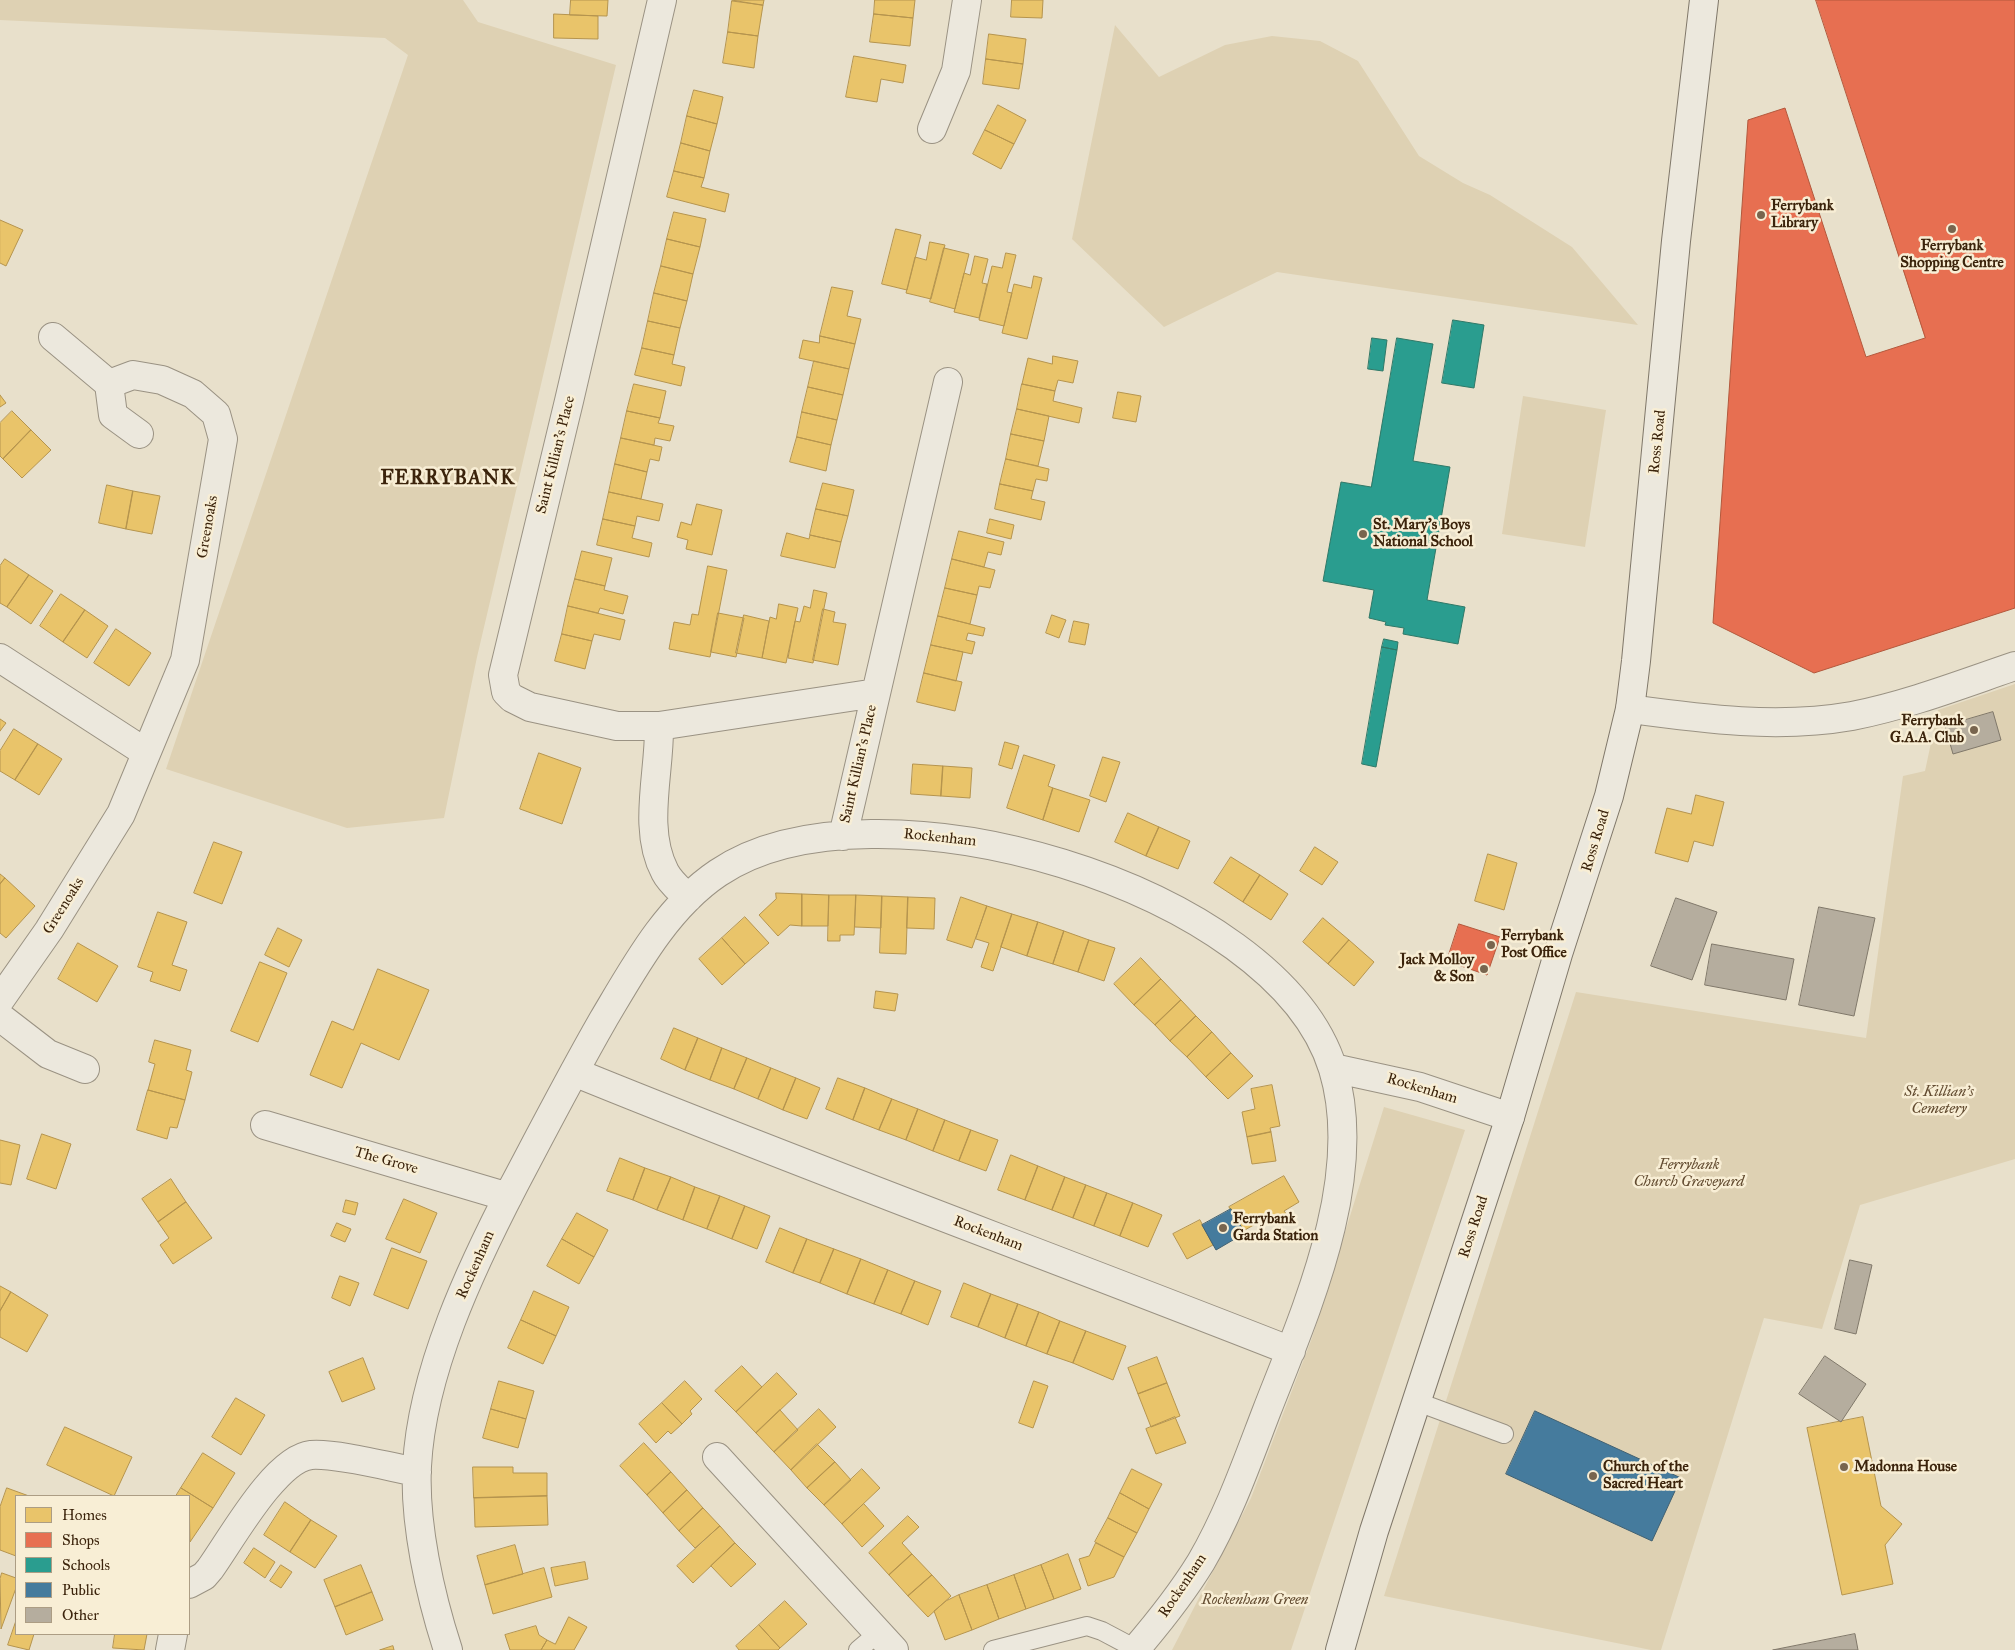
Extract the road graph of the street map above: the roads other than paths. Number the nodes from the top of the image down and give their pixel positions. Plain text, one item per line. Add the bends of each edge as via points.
1 (662, 0) edge
2 (967, 0) edge
3 (1704, 0) edge
4 (932, 129) dead end
5 (53, 337) dead end
6 (948, 382) dead end
7 (109, 384) junction
8 (139, 434) dead end
9 (0, 658) edge
10 (2015, 666) edge
11 (876, 693) junction
12 (1630, 709) junction
13 (660, 726) junction
14 (145, 752) junction
15 (843, 836) junction
16 (688, 898) junction
17 (0, 1000) edge
18 (0, 1017) edge
19 (1333, 1068) junction
20 (85, 1069) dead end
21 (574, 1072) junction
22 (1510, 1117) junction
23 (264, 1125) dead end
24 (508, 1196) junction
25 (1291, 1351) junction
26 (1415, 1401) junction
27 (1504, 1434) dead end
28 (717, 1457) dead end
29 (417, 1472) junction
30 (191, 1586) edge
31 (173, 1635) edge
32 (877, 1644) edge
33 (1136, 1649) edge
34 (170, 1650) edge
35 (448, 1650) edge
36 (993, 1650) edge
37 (1340, 1650) edge

1 - 13 street, Saint Killian's Place via 503,675 506,692 530,707 617,726
2 - 4 street via 956,70
3 - 12 street, Ross Road via 1676,241 1663,400
5 - 7 street
6 - 11 street, Saint Killian's Place
7 - 8 street via 113,415
7 - 14 street, Greenoaks via 133,375 162,380 193,394 216,414 224,439 185,660
9 - 14 street
10 - 12 street via 1880,709 1820,720 1754,723
11 - 13 street, Saint Killian's Place
11 - 15 street, Saint Killian's Place
12 - 22 street, Ross Road via 1609,796
13 - 16 street via 654,803 656,845 669,879
14 - 17 street, Greenoaks via 122,814 49,930
15 - 16 street, Rockenham via 746,856 714,876
15 - 19 street, Rockenham via 920,834 994,845 1072,867 1164,905 1221,937 1276,979 1305,1013
16 - 21 street, Rockenham via 643,956
18 - 20 street via 48,1054
19 - 22 street, Rockenham via 1413,1085
19 - 25 street, Rockenham via 1340,1107 1338,1186 1328,1238
21 - 24 street, Rockenham
21 - 25 street, Rockenham via 749,1144
22 - 26 street, Ross Road
23 - 24 street, The Grove
24 - 29 street, Rockenham via 462,1296 439,1360 422,1425
25 - 33 street, Rockenham via 1215,1537 1187,1584
26 - 27 lane
26 - 37 street, Ross Road
28 - 32 street
29 - 30 street via 328,1456 300,1458 275,1478 210,1570
29 - 35 street, Rockenham via 425,1554
31 - 34 street
33 - 36 lane via 1087,1626

